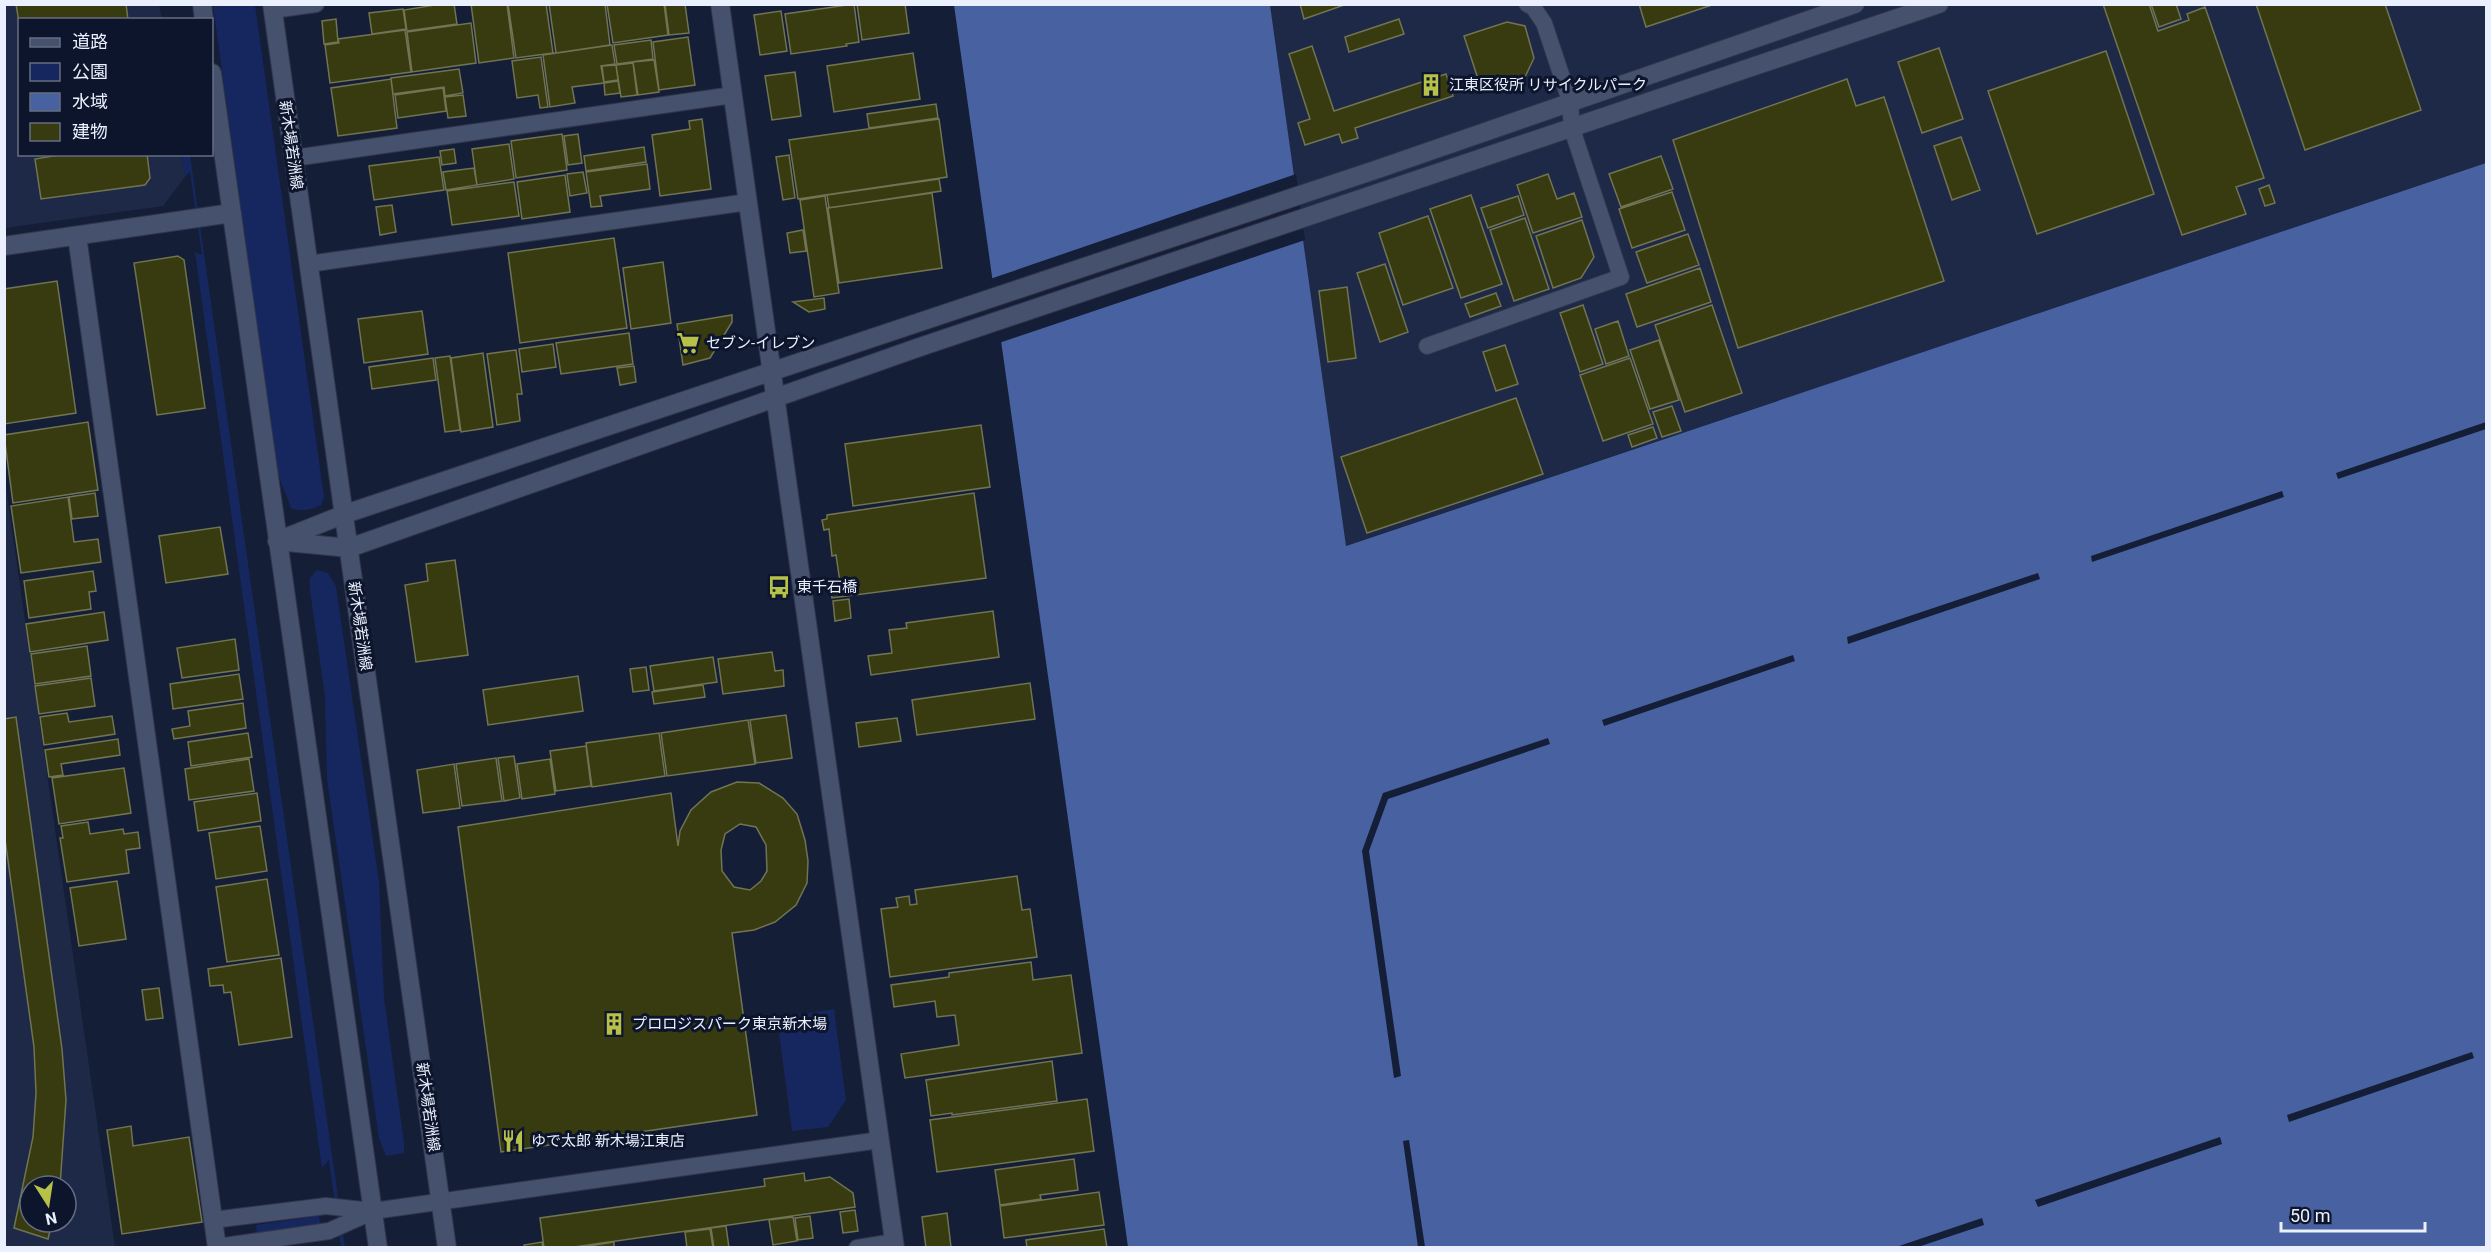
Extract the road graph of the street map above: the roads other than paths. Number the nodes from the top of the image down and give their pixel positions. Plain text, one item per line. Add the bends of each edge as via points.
1 (316, 4) edge
2 (720, 4) edge
3 (1527, 4) edge
4 (1855, 4) edge
5 (1939, 4) edge
6 (272, 7) edge
7 (1835, 8) edge
8 (213, 80) edge
9 (733, 95) junction
10 (1569, 101) junction
11 (1572, 129) junction
12 (294, 158) junction
13 (748, 202) junction
14 (232, 213) junction
15 (77, 236) junction
16 (4, 246) edge
17 (308, 264) junction
18 (1427, 346) dead end
19 (772, 373) junction
20 (776, 398) junction
21 (345, 514) junction
22 (278, 541) junction
23 (349, 548) junction
24 (880, 1140) junction
25 (441, 1201) junction
26 (373, 1211) junction
27 (213, 1220) junction
28 (895, 1245) edge
29 (217, 1247) edge
30 (378, 1248) edge
31 (447, 1248) edge
32 (857, 1248) edge

1 - 6 street
2 - 9 street
3 - 10 street via 1544,23
4 - 7 street
5 - 11 street
6 - 12 street, 新木場若洲線
7 - 10 street
8 - 14 street
9 - 12 street
9 - 13 street
10 - 11 street
10 - 19 street
11 - 18 street via 1621,277
11 - 20 street
12 - 17 street, 新木場若洲線
13 - 17 street
13 - 19 street
14 - 15 street
14 - 22 street
15 - 16 street
15 - 27 street
17 - 21 street, 新木場若洲線
19 - 20 street
19 - 21 street
20 - 23 street
20 - 24 street
21 - 22 street
21 - 23 street, 新木場若洲線
22 - 23 street
22 - 26 street
23 - 25 street, 新木場若洲線
24 - 25 street
24 - 28 street
25 - 26 street
25 - 31 street, 新木場若洲線
26 - 27 street via 326,1206
26 - 29 street via 329,1232
26 - 30 street
27 - 29 street
28 - 32 street

